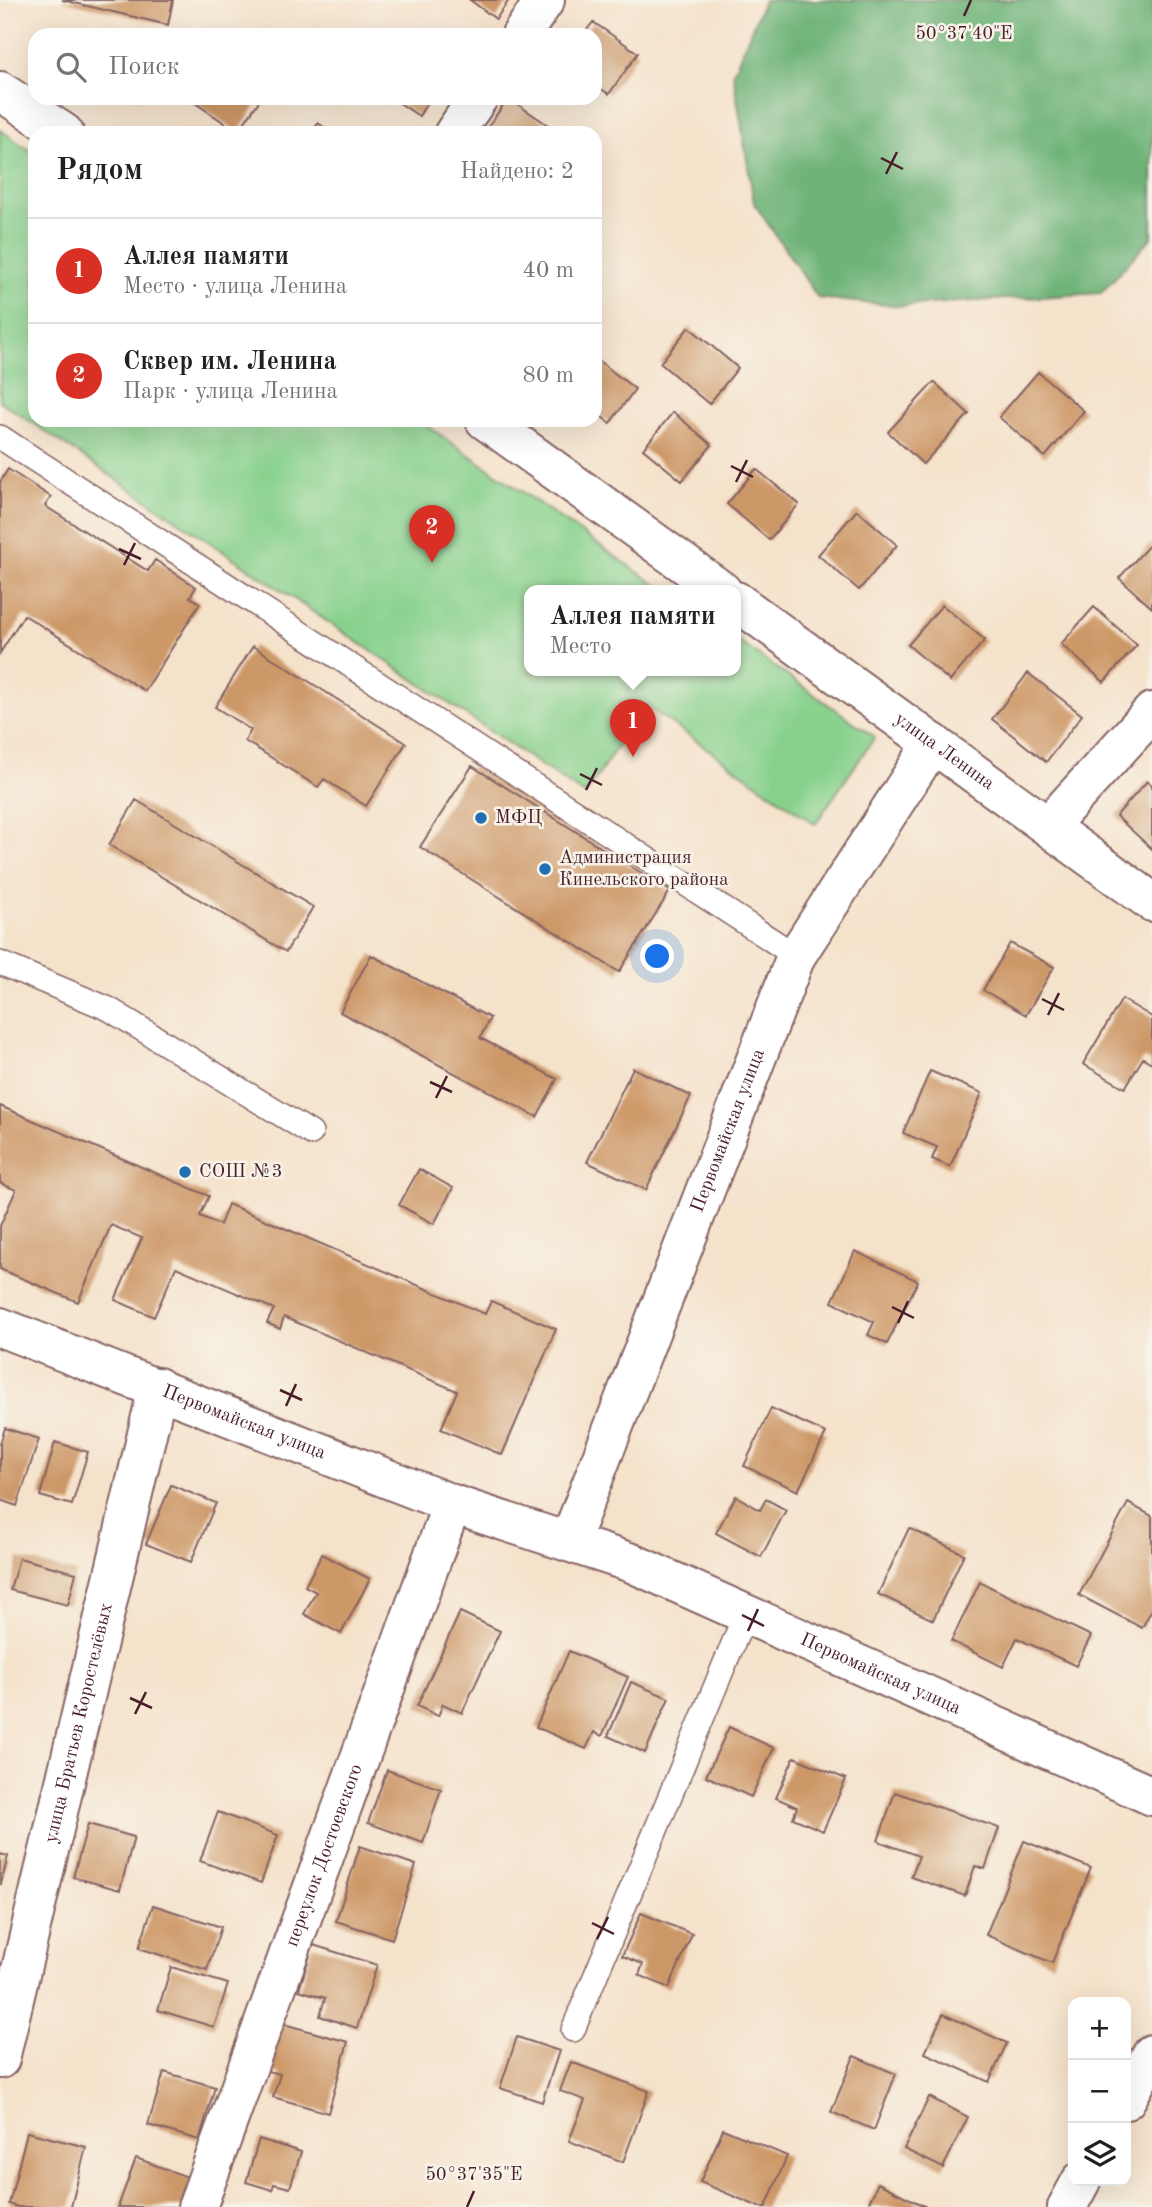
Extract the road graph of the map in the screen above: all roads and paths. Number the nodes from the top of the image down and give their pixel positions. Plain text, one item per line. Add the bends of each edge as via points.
1 (545, 0) edge
2 (526, 28) edge
3 (0, 91) edge
4 (473, 105) edge
5 (53, 126) edge
6 (459, 126) edge
7 (495, 427) edge
8 (0, 437) edge
9 (714, 585) edge
10 (741, 605) edge
11 (1152, 712) edge
12 (933, 743) junction
13 (1048, 826) junction
14 (1152, 902) edge
15 (796, 956) junction
16 (0, 963) edge
17 (311, 1133) dead end
18 (0, 1327) edge
19 (158, 1387) junction
20 (452, 1504) junction
21 (569, 1542) junction
22 (745, 1615) junction
23 (1152, 1796) edge
24 (573, 2031) dead end
25 (1152, 2054) edge
26 (0, 2059) edge
27 (1131, 2092) edge
28 (1078, 2186) edge
29 (197, 2207) edge
30 (1067, 2207) edge

1 - 2 street
3 - 5 street
4 - 6 street
7 - 9 street
8 - 15 lane
10 - 12 street, улица Ленина
11 - 13 street
12 - 13 street, улица Ленина
12 - 15 street, Первомайская улица
13 - 14 street, улица Ленина
15 - 21 street, Первомайская улица
16 - 17 lane via 109,1009
18 - 19 street, Первомайская улица
19 - 20 street, Первомайская улица
19 - 26 street, улица Братьев Коростелёвых
20 - 21 street, Первомайская улица
20 - 29 street, переулок Достоевского
21 - 22 street, Первомайская улица via 632,1563
22 - 23 street, Первомайская улица
22 - 24 lane
25 - 27 street
28 - 30 street

